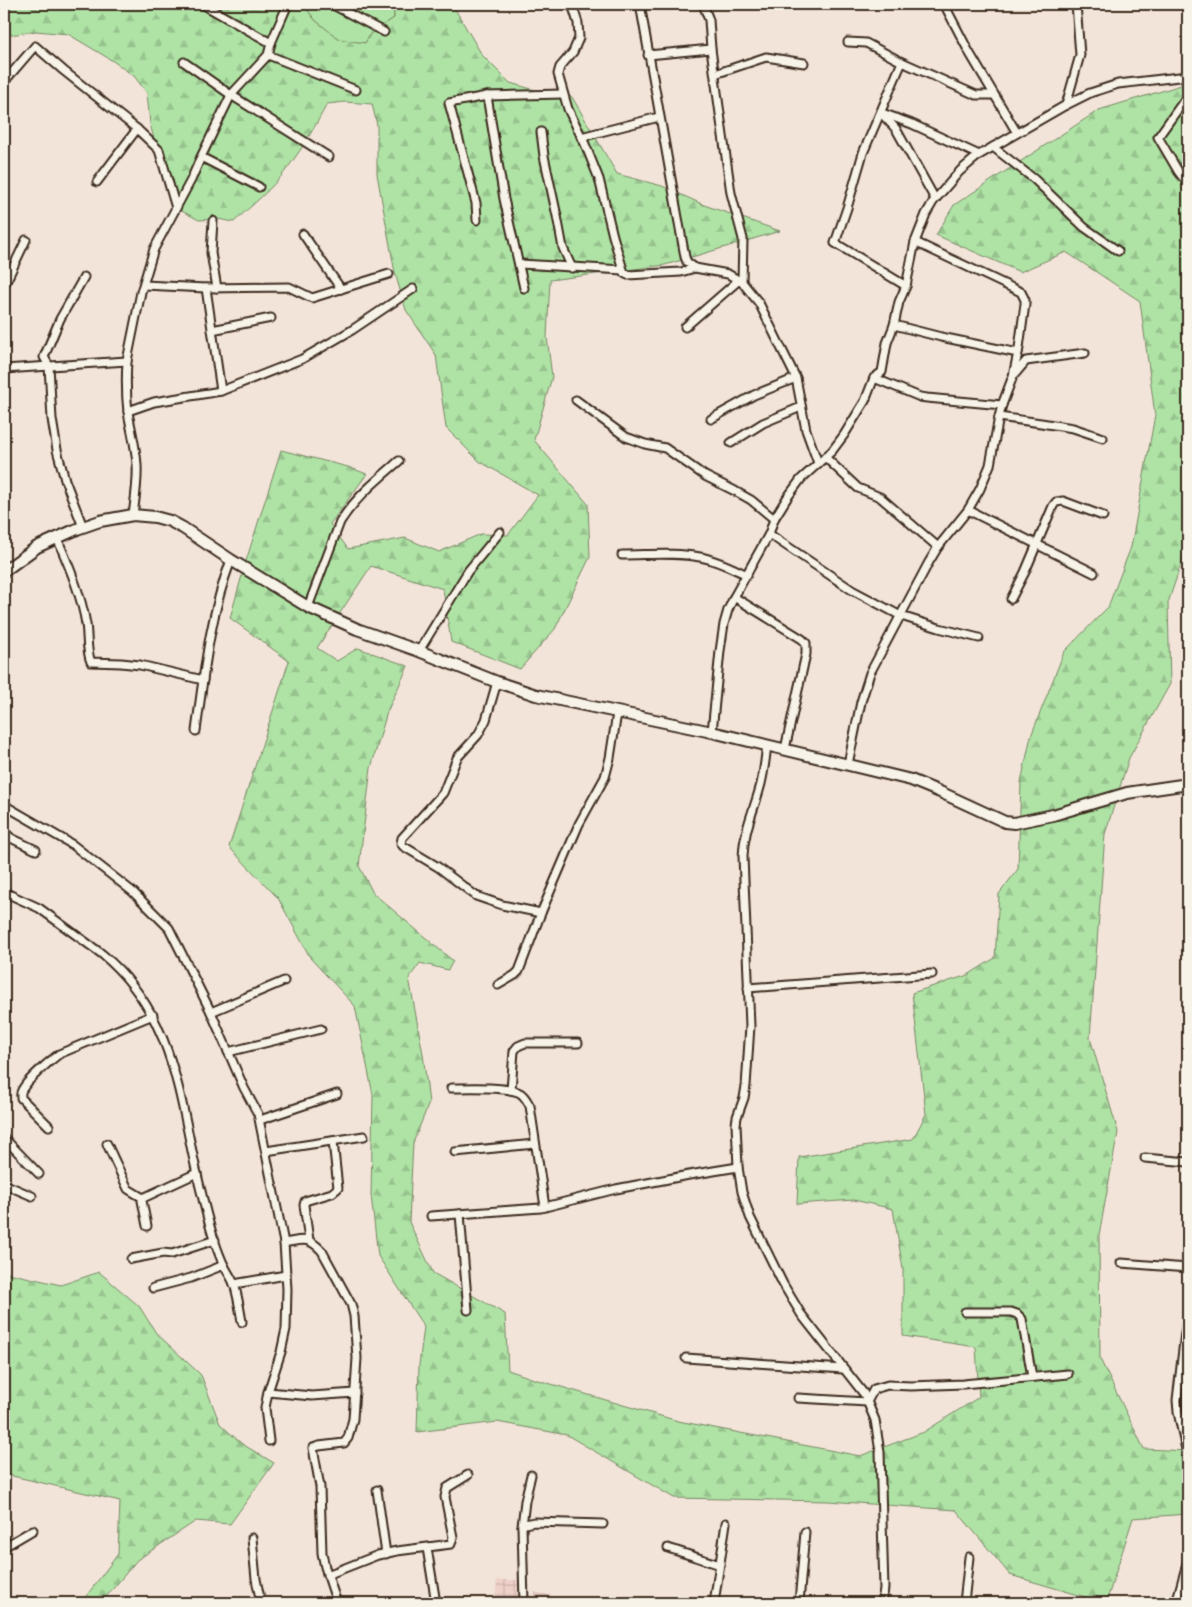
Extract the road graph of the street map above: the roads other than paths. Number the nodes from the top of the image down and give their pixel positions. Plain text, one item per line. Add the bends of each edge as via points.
1 (202, 4) edge
2 (288, 4) edge
3 (331, 4) edge
4 (572, 4) edge
5 (640, 4) edge
6 (703, 4) edge
7 (944, 4) edge
8 (1076, 4) edge
9 (384, 32) dead end
10 (848, 42) dead end
11 (271, 43) junction
12 (711, 49) junction
13 (268, 55) junction
14 (648, 55) junction
15 (184, 62) dead end
16 (902, 62) junction
17 (804, 63) dead end
18 (714, 74) junction
19 (1188, 74) edge
20 (4, 82) edge
21 (356, 90) dead end
22 (563, 94) junction
23 (232, 95) junction
24 (994, 95) junction
25 (1188, 95) edge
26 (487, 96) junction
27 (1066, 105) junction
28 (882, 113) junction
29 (659, 117) junction
30 (136, 129) junction
31 (541, 132) dead end
32 (1017, 133) junction
33 (581, 137) junction
34 (993, 147) junction
35 (979, 155) junction
36 (201, 157) junction
37 (329, 157) dead end
38 (97, 182) dead end
39 (1188, 184) edge
40 (259, 187) dead end
41 (935, 199) junction
42 (176, 208) junction
43 (477, 220) dead end
44 (213, 221) dead end
45 (303, 234) dead end
46 (26, 240) dead end
47 (915, 242) junction
48 (1118, 251) dead end
49 (520, 264) junction
50 (572, 268) junction
51 (695, 268) junction
52 (623, 270) junction
53 (389, 274) dead end
54 (84, 277) dead end
55 (740, 281) junction
56 (144, 285) junction
57 (4, 286) edge
58 (906, 286) junction
59 (206, 288) junction
60 (217, 288) junction
61 (524, 288) dead end
62 (341, 289) junction
63 (413, 289) dead end
64 (271, 318) dead end
65 (894, 325) junction
66 (685, 327) dead end
67 (212, 330) junction
68 (1085, 352) dead end
69 (1018, 353) junction
70 (127, 361) junction
71 (50, 366) junction
72 (4, 369) edge
73 (1013, 376) junction
74 (796, 378) junction
75 (874, 378) junction
76 (221, 390) junction
77 (576, 400) dead end
78 (1002, 405) junction
79 (801, 407) junction
80 (128, 412) junction
81 (998, 418) junction
82 (711, 420) dead end
83 (1103, 438) dead end
84 (731, 443) dead end
85 (825, 457) junction
86 (398, 461) dead end
87 (818, 463) junction
88 (968, 510) junction
89 (133, 515) junction
90 (1103, 516) dead end
91 (774, 520) junction
92 (83, 527) junction
93 (500, 532) dead end
94 (769, 534) junction
95 (57, 538) junction
96 (1038, 543) junction
97 (938, 547) junction
98 (622, 555) dead end
99 (231, 560) junction
100 (4, 571) edge
101 (1094, 573) dead end
102 (747, 575) junction
103 (734, 597) junction
104 (1010, 598) dead end
105 (308, 607) junction
106 (901, 616) junction
107 (979, 638) dead end
108 (419, 651) junction
109 (203, 680) junction
110 (497, 682) junction
111 (616, 713) junction
112 (196, 731) dead end
113 (712, 732) junction
114 (767, 745) junction
115 (785, 749) junction
116 (848, 764) junction
117 (1188, 784) edge
118 (4, 805) edge
119 (4, 832) edge
120 (36, 850) dead end
121 (4, 892) edge
122 (541, 913) junction
123 (932, 974) dead end
124 (284, 981) dead end
125 (498, 985) dead end
126 (748, 988) junction
127 (211, 1012) junction
128 (153, 1015) junction
129 (321, 1029) dead end
130 (578, 1043) dead end
131 (228, 1052) junction
132 (451, 1088) dead end
133 (511, 1090) junction
134 (337, 1094) dead end
135 (260, 1120) junction
136 (49, 1126) dead end
137 (364, 1136) dead end
138 (4, 1138) edge
139 (333, 1141) junction
140 (107, 1144) dead end
141 (535, 1144) junction
142 (266, 1151) junction
143 (455, 1152) dead end
144 (1145, 1158) dead end
145 (1188, 1162) edge
146 (738, 1167) junction
147 (197, 1173) junction
148 (38, 1174) dead end
149 (5, 1186) edge
150 (32, 1196) dead end
151 (143, 1198) junction
152 (545, 1207) junction
153 (460, 1214) junction
154 (431, 1216) dead end
155 (148, 1226) dead end
156 (215, 1240) junction
157 (309, 1240) junction
158 (284, 1243) junction
159 (131, 1259) dead end
160 (1121, 1263) dead end
161 (224, 1265) junction
162 (1188, 1268) edge
163 (286, 1275) junction
164 (234, 1284) junction
165 (153, 1288) dead end
166 (468, 1310) dead end
167 (965, 1312) dead end
168 (1188, 1314) edge
169 (242, 1322) dead end
170 (1186, 1334) edge
171 (686, 1358) dead end
172 (844, 1368) junction
173 (1068, 1374) dead end
174 (1032, 1377) junction
175 (268, 1392) junction
176 (355, 1393) junction
177 (798, 1398) dead end
178 (867, 1402) junction
179 (269, 1441) dead end
180 (1188, 1459) edge
181 (468, 1475) dead end
182 (531, 1475) dead end
183 (377, 1490) dead end
184 (726, 1523) dead end
185 (603, 1524) dead end
186 (522, 1526) junction
187 (33, 1530) dead end
188 (805, 1532) dead end
189 (252, 1538) dead end
190 (4, 1547) edge
191 (427, 1548) junction
192 (668, 1548) dead end
193 (386, 1554) junction
194 (969, 1557) dead end
195 (1188, 1560) edge
196 (720, 1565) junction
197 (327, 1575) junction
198 (261, 1603) edge
199 (337, 1603) edge
200 (436, 1603) edge
201 (524, 1603) edge
202 (714, 1603) edge
203 (799, 1603) edge
204 (882, 1603) edge
205 (964, 1603) edge
206 (1176, 1603) edge

1 - 11 street
2 - 11 street
3 - 9 street
4 - 22 street via 579,32 573,52 559,70
5 - 14 street
6 - 12 street via 709,20
7 - 24 street
8 - 27 street via 1080,55
10 - 16 street via 866,43
11 - 13 street
12 - 14 street
12 - 18 street
13 - 21 street
13 - 23 street
14 - 29 street
15 - 23 street
16 - 24 street via 976,95
16 - 28 street
17 - 18 street via 766,57
18 - 55 street via 731,192 743,239
19 - 27 street via 1118,84
20 - 30 street via 35,46
22 - 26 street
22 - 33 street
23 - 36 street
23 - 37 street
24 - 32 street
25 - 39 street via 1158,137
26 - 43 street via 449,103 476,203
26 - 49 street via 504,199
27 - 32 street
28 - 35 street
28 - 41 street via 896,129
28 - 58 street via 863,153 835,243
29 - 33 street
29 - 51 street via 685,257
30 - 38 street
30 - 42 street via 159,150
31 - 50 street via 563,248
32 - 34 street
33 - 52 street via 599,178
34 - 35 street
34 - 48 street via 1084,227
35 - 41 street
36 - 40 street
36 - 42 street
41 - 47 street
42 - 56 street via 154,249
44 - 60 street via 211,253
45 - 62 street
46 - 57 street
47 - 58 street
47 - 69 street via 1021,292 1025,304
49 - 50 street
49 - 61 street
50 - 52 street
51 - 52 street via 681,272 628,275
51 - 55 street via 728,274
53 - 62 street
54 - 71 street via 60,319 44,357
55 - 66 street
55 - 74 street via 759,303
56 - 59 street
56 - 70 street
58 - 65 street
59 - 60 street
59 - 67 street
60 - 62 street via 289,287 312,298
63 - 76 street via 302,359
64 - 67 street
65 - 69 street
65 - 75 street via 882,372
67 - 76 street
68 - 73 street via 1026,361
69 - 73 street
70 - 71 street
70 - 80 street
71 - 72 street
71 - 92 street via 57,450
73 - 78 street
74 - 79 street
74 - 82 street via 754,395
75 - 78 street via 920,397
75 - 85 street via 857,416
76 - 80 street via 154,402
77 - 91 street via 626,437 665,448 705,476 751,500
78 - 81 street
79 - 84 street via 763,423
79 - 87 street
80 - 89 street via 138,480
81 - 83 street via 1073,428
81 - 88 street via 990,465
85 - 87 street
85 - 97 street via 858,488 880,497
86 - 105 street via 346,512
87 - 91 street via 802,478
88 - 96 street
88 - 97 street
89 - 92 street
89 - 99 street via 170,521
90 - 96 street via 1063,501 1056,502
91 - 94 street
92 - 95 street
93 - 108 street via 468,571
94 - 102 street
94 - 106 street via 852,590
95 - 100 street via 37,547
95 - 109 street via 80,600 89,661 140,665
96 - 101 street
96 - 104 street
97 - 106 street
98 - 102 street via 700,557
99 - 105 street
99 - 109 street via 214,613
102 - 103 street
103 - 113 street via 724,624
103 - 115 street via 806,644
105 - 108 street
106 - 107 street
106 - 116 street via 870,674
108 - 110 street
109 - 112 street
110 - 111 street via 536,695
110 - 122 street via 478,735 457,758 443,793 401,843 476,896
111 - 113 street
111 - 122 street via 605,777 579,824
113 - 114 street
114 - 115 street
114 - 126 street via 760,790 744,841
115 - 116 street
116 - 117 street via 911,780 1005,822 1014,823 1126,793
118 - 127 street via 73,845 133,892 168,928
119 - 120 street
121 - 128 street via 39,908 111,961
122 - 125 street via 519,971
123 - 126 street
124 - 127 street
126 - 146 street via 750,1026 746,1086 737,1117
127 - 131 street
128 - 136 street via 59,1054 29,1082 21,1098
128 - 147 street via 173,1064
129 - 131 street
130 - 133 street via 525,1043 518,1046 514,1051
131 - 135 street
132 - 133 street
133 - 141 street via 526,1098 530,1106
134 - 135 street
135 - 142 street
137 - 139 street
138 - 148 street
139 - 142 street
139 - 157 street via 338,1188 305,1201
140 - 151 street via 128,1189
141 - 143 street
141 - 152 street
142 - 158 street
144 - 145 street
146 - 152 street via 616,1189
146 - 172 street via 750,1216 783,1284 801,1314
147 - 151 street
147 - 156 street
149 - 150 street
151 - 155 street
152 - 153 street
153 - 154 street
153 - 166 street
156 - 159 street via 172,1254
156 - 161 street
157 - 158 street
157 - 176 street via 322,1251 353,1309 357,1358
158 - 163 street
160 - 162 street
161 - 164 street
161 - 165 street
163 - 164 street
163 - 175 street via 286,1328
164 - 169 street
167 - 174 street via 1017,1314 1022,1319
168 - 170 street
170 - 180 street via 1178,1412
171 - 172 street
172 - 178 street
173 - 174 street
174 - 178 street via 963,1384 888,1385 874,1389
175 - 176 street via 312,1396
175 - 179 street via 265,1408
176 - 197 street via 348,1438 344,1443 313,1448 320,1487 322,1553
177 - 178 street
178 - 204 street via 875,1420 880,1452
181 - 191 street via 445,1492 453,1537 451,1544
182 - 186 street
183 - 193 street
184 - 196 street
185 - 186 street via 534,1522
186 - 201 street
187 - 190 street
188 - 203 street
189 - 198 street
191 - 193 street
191 - 200 street
192 - 196 street
193 - 197 street
194 - 205 street
195 - 206 street
196 - 202 street
197 - 199 street

